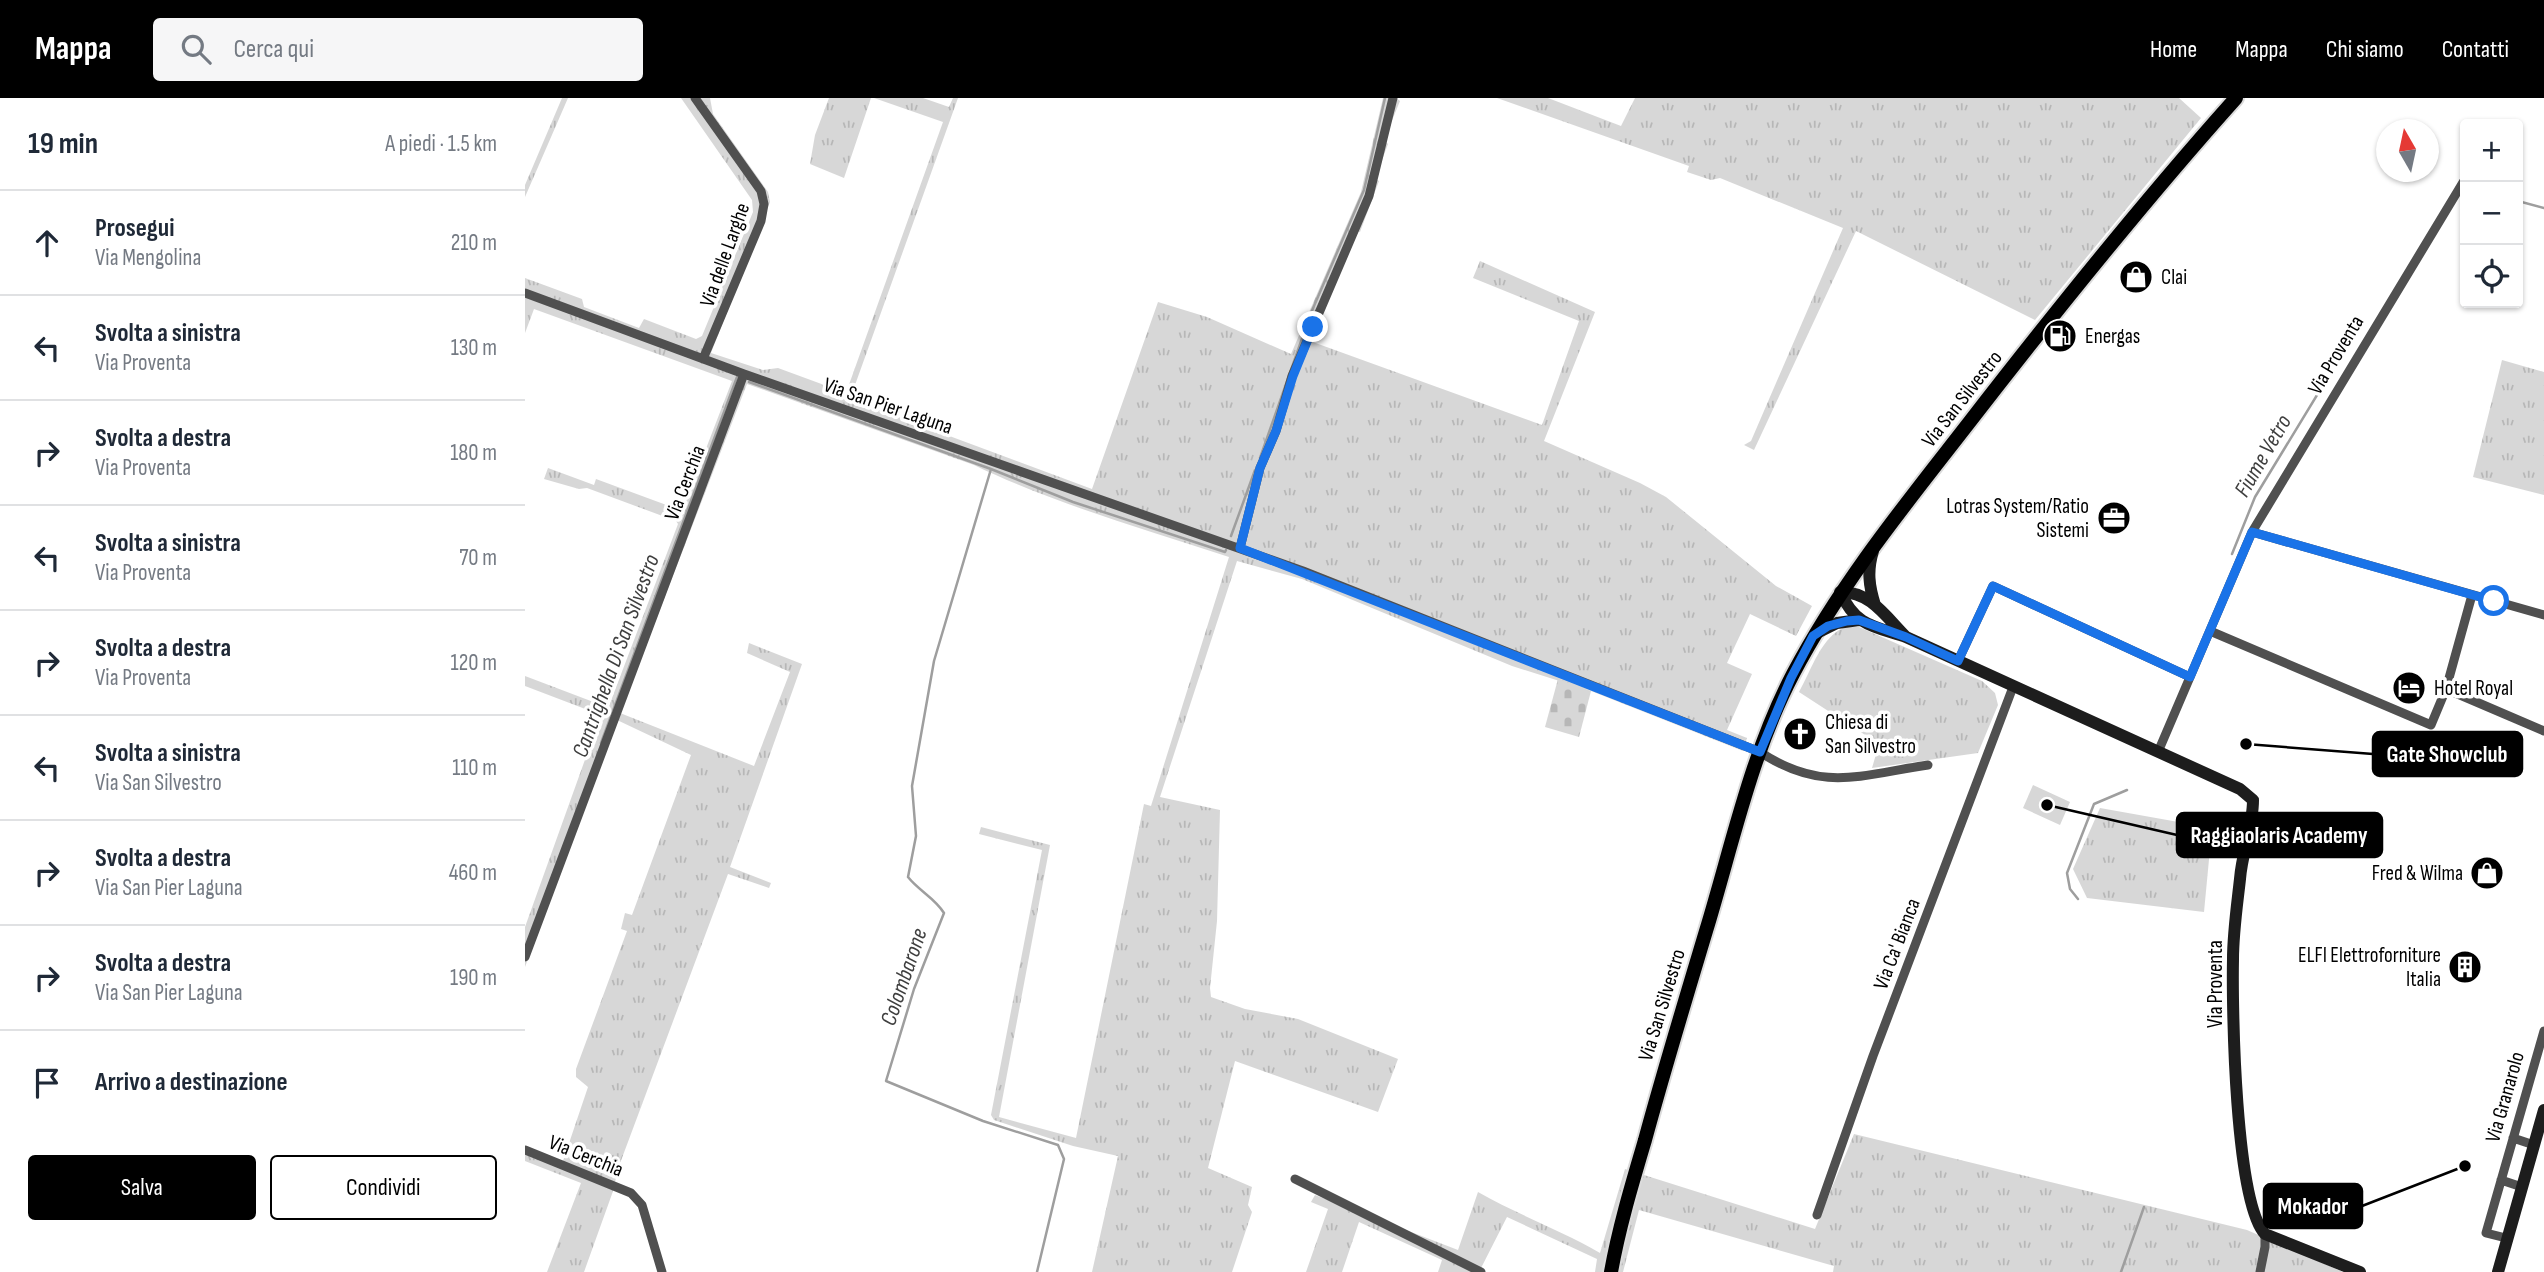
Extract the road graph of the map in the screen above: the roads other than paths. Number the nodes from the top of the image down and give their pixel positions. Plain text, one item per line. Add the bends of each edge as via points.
1 (695, 98) edge
2 (1393, 98) edge
3 (2236, 98) edge
4 (2463, 182) edge
5 (525, 293) edge
6 (703, 359) junction
7 (744, 374) junction
8 (2252, 532) junction
9 (1880, 537) junction
10 (1240, 548) junction
11 (1840, 592) junction
12 (2472, 595) junction
13 (1875, 606) junction
14 (2544, 615) edge
15 (1859, 620) junction
16 (2210, 631) junction
17 (1813, 636) junction
18 (1906, 637) junction
19 (1958, 661) junction
20 (2190, 677) junction
21 (2013, 687) junction
22 (2447, 689) junction
23 (2544, 731) edge
24 (1760, 752) junction
25 (2158, 752) junction
26 (1928, 765) dead end
27 (525, 957) edge
28 (2544, 1031) edge
29 (2544, 1110) edge
30 (2513, 1139) junction
31 (2538, 1142) edge
32 (525, 1150) edge
33 (1295, 1179) dead end
34 (2501, 1180) junction
35 (2522, 1187) junction
36 (1817, 1215) dead end
37 (2265, 1234) junction
38 (2507, 1238) junction
39 (661, 1272) edge
40 (1481, 1272) edge
41 (1611, 1272) edge
42 (2260, 1272) edge
43 (2360, 1272) edge
44 (2498, 1272) edge

1 - 6 street, Via delle Larghe via 761,191 764,204
2 - 10 street via 1369,196 1293,376 1260,468
3 - 9 main road, Via San Silvestro via 1994,390
4 - 8 street, Via Proventa
5 - 6 street, Via San Pier Laguna
6 - 7 street, Via San Pier Laguna
7 - 10 street, Via San Pier Laguna
7 - 27 street, Via Cerchia
8 - 12 street
8 - 16 street, Via Proventa
9 - 11 main road, Via San Silvestro
9 - 13 street via 1868,570
10 - 24 street, Via San Pier Laguna
11 - 13 street, Via Proventa via 1861,594
11 - 15 street
11 - 17 main road, Via San Silvestro
12 - 14 street
12 - 22 street
13 - 18 street, Via Proventa
15 - 17 street via 1837,623
15 - 18 street, Via Proventa
16 - 20 street, Via Proventa
16 - 22 street via 2431,725
17 - 24 main road, Via San Silvestro
18 - 19 street, Via Proventa
19 - 20 street via 1993,586
19 - 21 street, Via Proventa
20 - 25 street, Via Proventa
21 - 25 street, Via Proventa
21 - 36 street, Via Ca' Bianca
22 - 23 street
24 - 26 street via 1801,774 1830,779
24 - 41 main road, Via San Silvestro via 1663,1074
25 - 37 street, Via Proventa via 2240,789 2252,800 2233,957 2234,1052 2246,1171 2255,1216
28 - 30 street, Via Granarolo
29 - 31 street, Via Granarolo
30 - 31 street
30 - 34 street, Via Granarolo
31 - 35 street, Via Granarolo
32 - 39 street, Via Cerchia via 631,1194 642,1205
33 - 40 street
34 - 35 street
34 - 38 street, Via Granarolo via 2486,1233
35 - 38 street, Via Granarolo
37 - 42 street, Via Proventa
37 - 43 street
38 - 44 street, Via Granarolo

